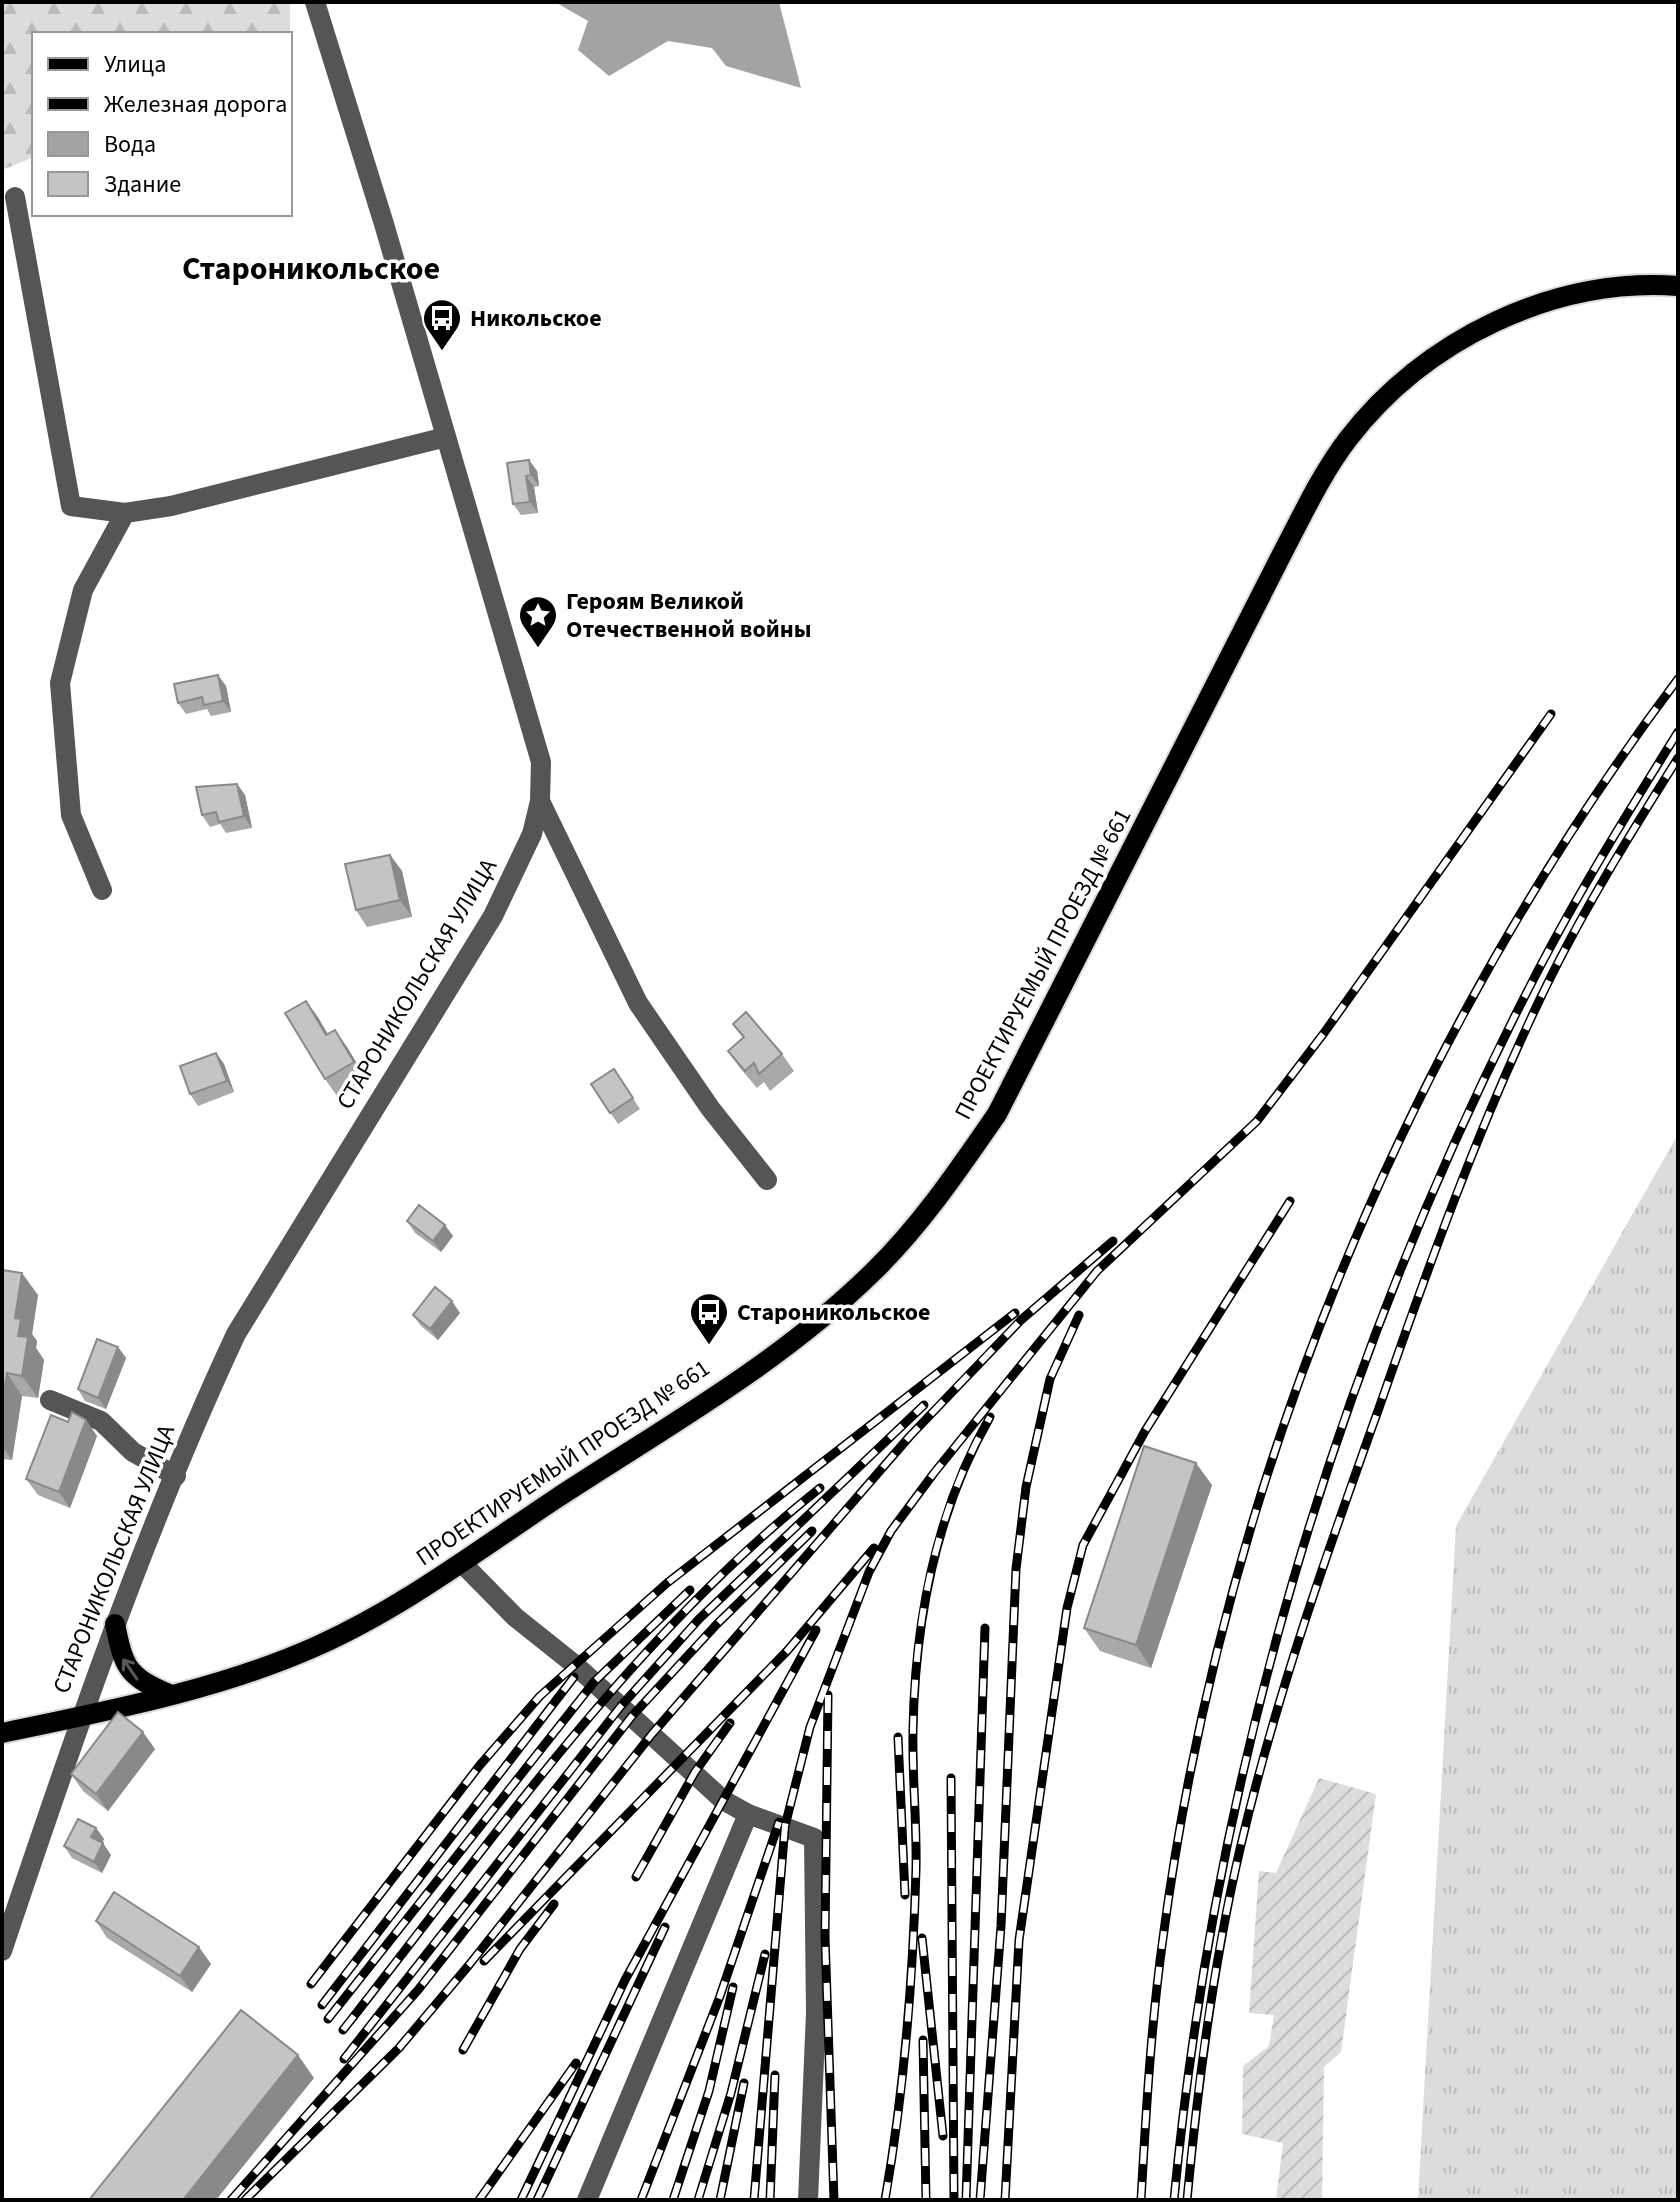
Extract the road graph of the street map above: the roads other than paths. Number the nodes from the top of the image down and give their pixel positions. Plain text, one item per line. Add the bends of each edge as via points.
1 (315, 2) edge
2 (15, 197) dead end
3 (1678, 286) edge
4 (446, 437) junction
5 (125, 513) junction
6 (540, 801) junction
7 (102, 890) dead end
8 (767, 1180) dead end
9 (50, 1400) dead end
10 (176, 1476) junction
11 (463, 1564) junction
12 (115, 1624) junction
13 (169, 1694) junction
14 (80, 1715) junction
15 (2, 1733) edge
16 (748, 1814) junction
17 (2, 1951) edge
18 (587, 2200) edge
19 (808, 2200) edge

1 - 4 street, СТАРОНИКОЛЬСКАЯ УЛИЦА
2 - 5 street via 71,506
3 - 11 main road, ПРОЕКТИРУЕМЫЙ ПРОЕЗД № 661 via 1616,287 1538,305 1473,333 1392,391 1348,439 1323,477 1045,1025 997,1114 946,1190 873,1272 775,1353
4 - 5 street
4 - 6 street, СТАРОНИКОЛЬСКАЯ УЛИЦА via 541,762
5 - 7 street via 83,590 60,683 71,815
6 - 8 street via 638,1003
6 - 10 street, СТАРОНИКОЛЬСКАЯ УЛИЦА via 532,834 493,916 236,1334
9 - 10 street via 101,1421 133,1452
10 - 12 street, СТАРОНИКОЛЬСКАЯ УЛИЦА
11 - 13 main road, ПРОЕКТИРУЕМЫЙ ПРОЕЗД № 661 via 318,1646
11 - 16 street via 515,1617 723,1800
13 -> 12 main road via 130,1673
12 - 14 street, СТАРОНИКОЛЬСКАЯ УЛИЦА
13 - 14 main road, ПРОЕКТИРУЕМЫЙ ПРОЕЗД № 661
14 - 15 main road, ПРОЕКТИРУЕМЫЙ ПРОЕЗД № 661
14 - 17 street, СТАРОНИКОЛЬСКАЯ УЛИЦА
16 - 18 street
16 - 19 street via 814,1838 816,2013

